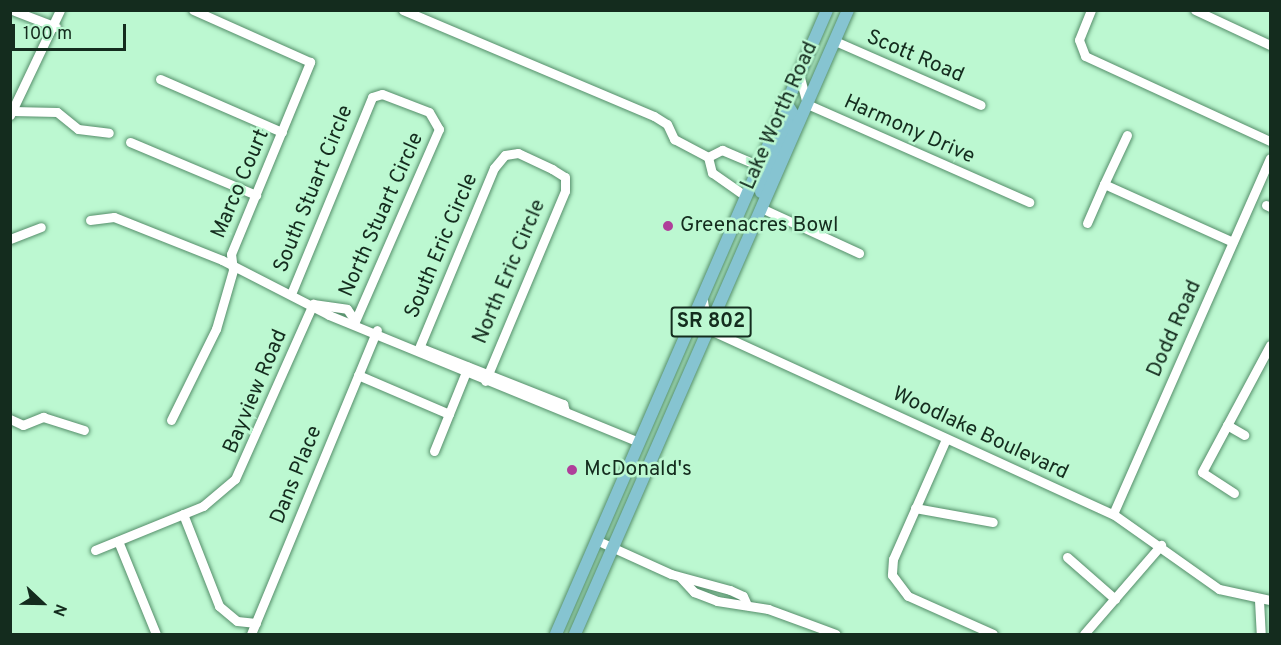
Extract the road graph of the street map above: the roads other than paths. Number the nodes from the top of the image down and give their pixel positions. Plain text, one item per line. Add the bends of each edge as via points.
1 (12, 10) edge
2 (60, 10) edge
3 (192, 10) edge
4 (403, 10) edge
5 (827, 10) edge
6 (841, 10) edge
7 (848, 10) edge
8 (1091, 10) edge
9 (1195, 10) edge
10 (56, 27) junction
11 (835, 41) junction
12 (1270, 45) edge
13 (798, 71) junction
14 (160, 79) dead end
15 (372, 98) joint
16 (785, 101) junction
17 (807, 104) junction
18 (981, 105) dead end
19 (11, 113) edge
20 (282, 132) junction
21 (109, 133) dead end
22 (1126, 135) dead end
23 (1270, 141) edge
24 (130, 142) dead end
25 (708, 158) junction
26 (1270, 158) edge
27 (501, 160) joint
28 (757, 165) junction
29 (1104, 184) junction
30 (256, 195) junction
31 (744, 195) junction
32 (1029, 202) dead end
33 (760, 208) junction
34 (90, 220) dead end
35 (1087, 223) dead end
36 (41, 227) dead end
37 (10, 239) edge
38 (1233, 242) junction
39 (859, 253) dead end
40 (233, 270) junction
41 (704, 284) junction
42 (291, 294) junction
43 (313, 304) junction
44 (355, 321) junction
45 (708, 329) junction
46 (377, 330) junction
47 (1270, 345) edge
48 (419, 348) junction
49 (467, 368) junction
50 (358, 375) junction
51 (486, 376) junction
52 (449, 414) junction
53 (10, 419) edge
54 (171, 420) dead end
55 (1227, 425) junction
56 (84, 430) dead end
57 (1245, 435) dead end
58 (946, 439) junction
59 (636, 441) junction
60 (434, 451) dead end
61 (1234, 493) dead end
62 (915, 508) junction
63 (183, 514) junction
64 (1113, 514) junction
65 (993, 522) dead end
66 (596, 540) junction
67 (118, 541) junction
68 (1161, 545) junction
69 (612, 546) junction
70 (95, 550) dead end
71 (1067, 557) dead end
72 (680, 577) junction
73 (1115, 599) junction
74 (1260, 600) junction
75 (1270, 600) edge
76 (747, 605) junction
77 (256, 623) junction
78 (156, 634) edge
79 (251, 634) edge
80 (556, 634) edge
81 (575, 634) edge
82 (836, 634) edge
83 (993, 634) edge
84 (1084, 634) edge
85 (1261, 634) edge

1 - 10 street
2 - 10 street
3 - 20 street, Marco Court via 310,62
4 - 25 street via 654,116 667,124 674,139
5 - 13 main road, Lake Worth Road / SR 802
6 - 11 main road
7 - 11 main road, Lake Worth Road / SR 802
8 - 23 street via 1079,40 1085,56
9 - 12 street
10 - 19 street
11 - 17 main road, Lake Worth Road / SR 802
11 - 18 street, Scott Road
13 - 16 main road, Lake Worth Road / SR 802
13 - 17 street
14 - 20 street
15 - 42 street, South Stuart Circle
15 - 44 street, North Stuart Circle via 382,94 429,112 439,129
16 - 28 main road, Lake Worth Road / SR 802
16 - 33 main road via 793,114 761,186
17 - 32 street, Harmony Drive
17 - 33 main road, Lake Worth Road / SR 802
19 - 21 street via 57,112 78,129
20 - 30 street, Marco Court
22 - 29 street
24 - 30 street
25 - 28 street via 722,150
25 - 31 street via 712,173
26 - 38 street, Dodd Road
27 - 48 street, South Eric Circle
27 - 51 street, North Eric Circle via 518,153 565,177 565,191
28 - 31 main road, Lake Worth Road / SR 802
29 - 35 street
29 - 38 street
30 - 40 street, Marco Court via 231,254
31 - 41 main road, Lake Worth Road / SR 802
33 - 39 street
33 - 45 main road, Lake Worth Road / SR 802
34 - 40 street via 114,217 222,260
36 - 37 street
38 - 64 street, Dodd Road
40 - 42 street
40 - 54 street, Marco Court via 216,329
41 - 45 street
41 - 59 main road, Lake Worth Road / SR 802
42 - 43 street
43 - 44 street via 347,309
43 - 63 street, Bayview Road via 247,462 224,491
44 - 46 street
45 - 58 street, Woodlake Boulevard
45 - 69 main road, Lake Worth Road / SR 802
46 - 48 street
46 - 50 street, Dans Place
47 - 55 street
48 - 49 street
49 - 51 street
49 - 52 street
50 - 52 street
50 - 77 street, Dans Place
51 - 59 street via 555,412 565,411
52 - 60 street
53 - 56 street via 23,425 43,417
55 - 57 street
55 - 61 street via 1202,472
58 - 62 street
58 - 64 street, Woodlake Boulevard
59 - 66 main road, Lake Worth Road / SR 802
62 - 65 street
62 - 83 street via 892,564 896,585
63 - 67 street, Bayview Road
63 - 77 street via 219,606 237,621
64 - 68 street, Woodlake Boulevard
66 - 69 street
66 - 80 main road, Lake Worth Road / SR 802
67 - 70 street, Bayview Road
67 - 78 street
68 - 73 street
68 - 74 street, Woodlake Boulevard via 1209,584
69 - 72 street
69 - 81 main road, Lake Worth Road / SR 802
71 - 73 street
72 - 76 street via 694,592
72 - 76 street via 730,590 743,596
73 - 84 street
74 - 75 street, Woodlake Boulevard
74 - 85 street
76 - 82 street
77 - 79 street, Dans Place

